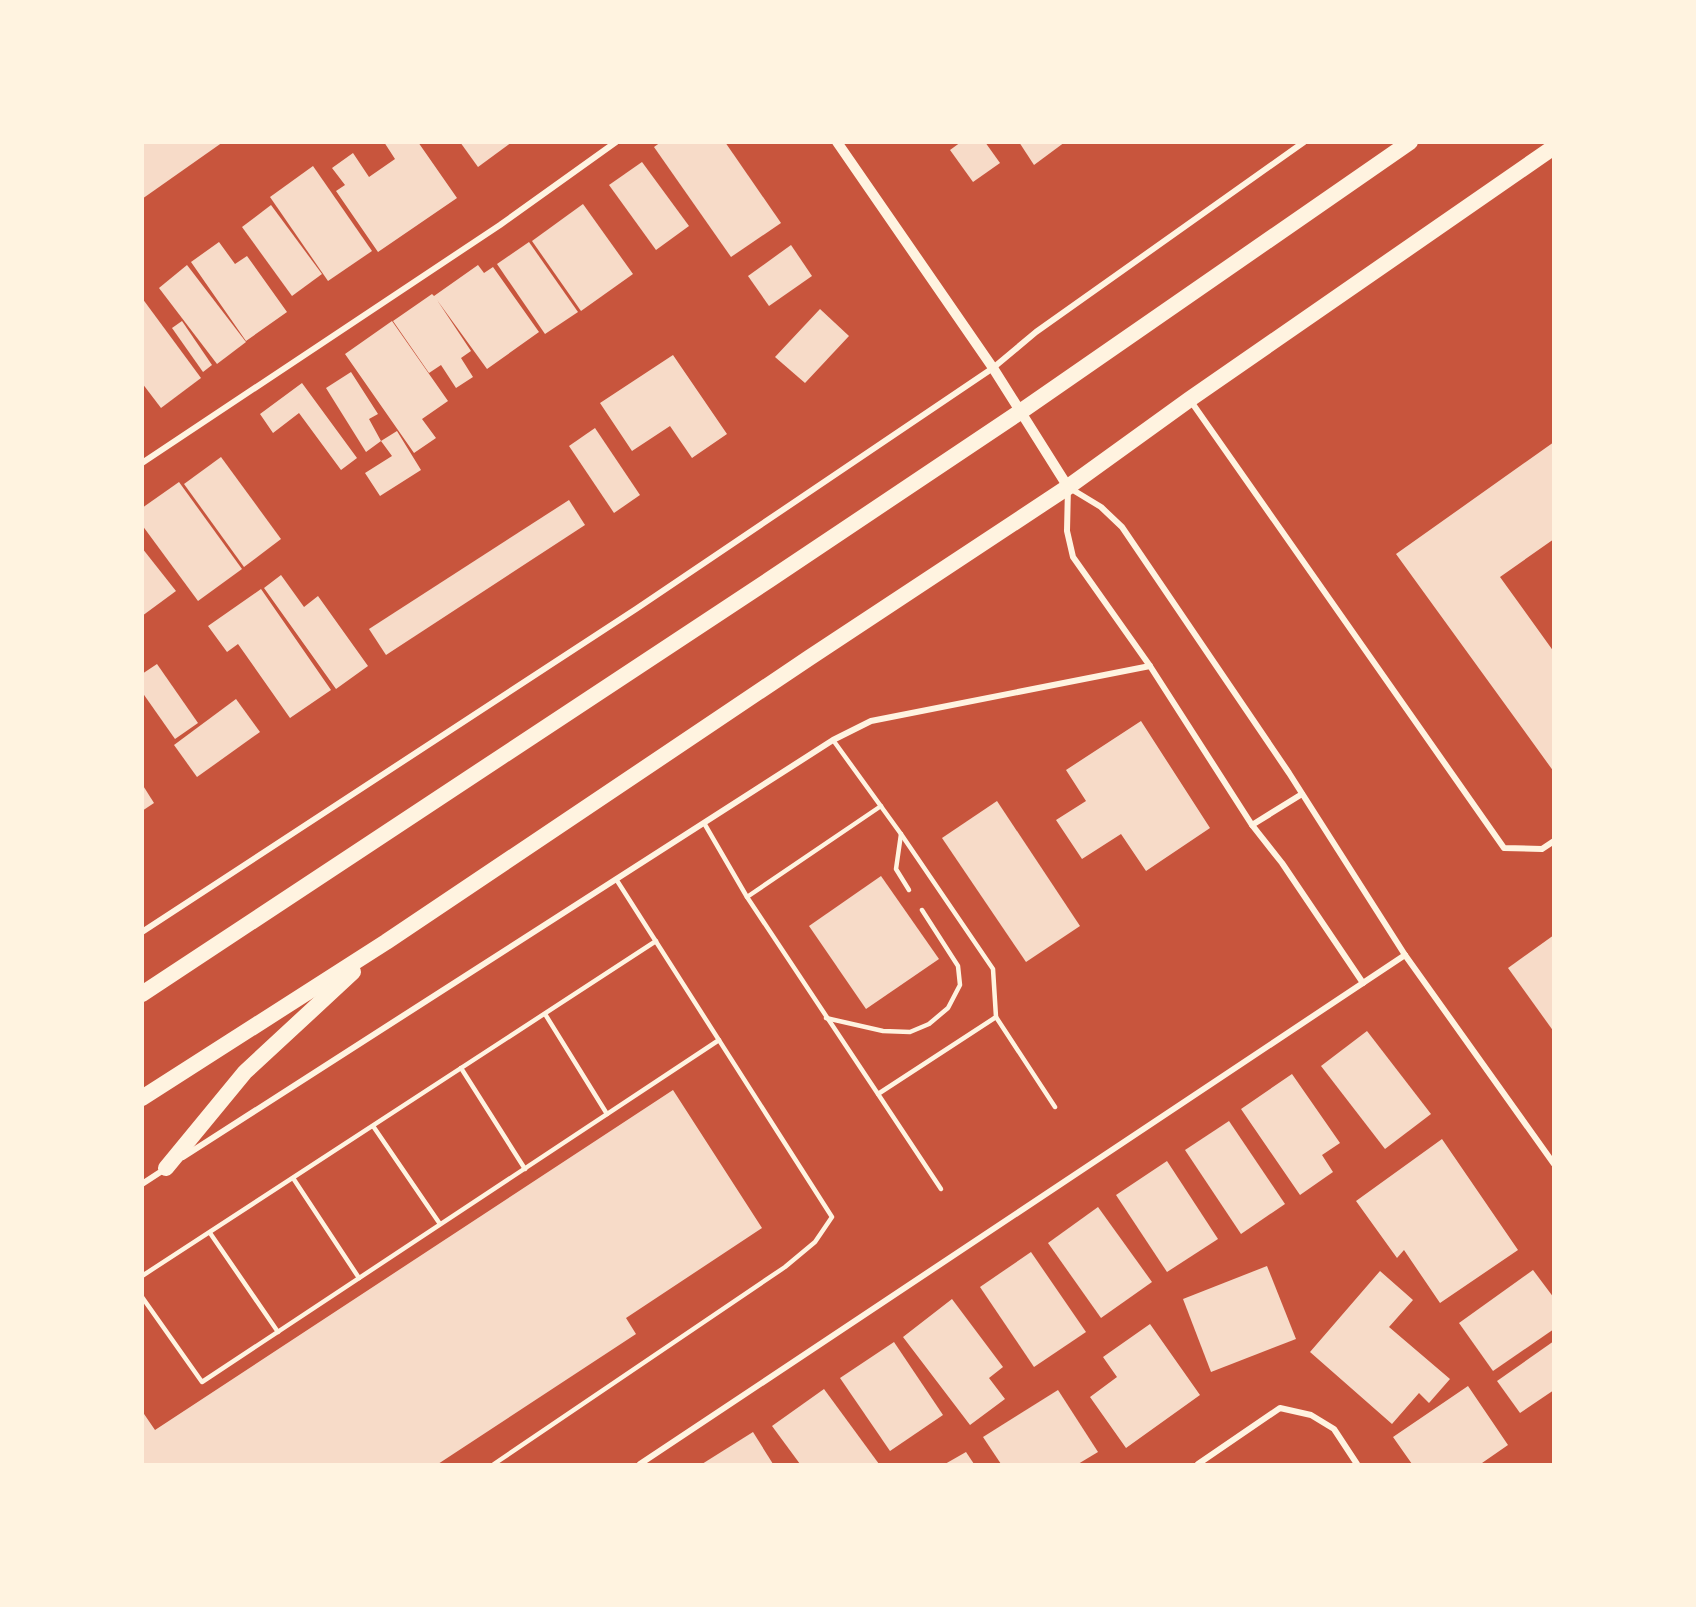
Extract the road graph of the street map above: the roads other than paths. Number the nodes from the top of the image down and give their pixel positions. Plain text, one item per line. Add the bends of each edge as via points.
1 (616, 142) edge
2 (837, 142) edge
3 (1304, 142) edge
4 (1410, 142) edge
5 (1554, 147) edge
6 (993, 368) junction
7 (1190, 399) junction
8 (1020, 412) junction
9 (142, 463) edge
10 (1068, 487) junction
11 (1150, 666) junction
12 (833, 741) junction
13 (1302, 794) junction
14 (881, 806) junction
15 (704, 823) junction
16 (1252, 825) junction
17 (901, 834) junction
18 (1554, 841) edge
19 (616, 879) junction
20 (909, 890) dead end
21 (747, 897) junction
22 (922, 910) dead end
23 (142, 932) edge
24 (656, 941) junction
25 (386, 942) junction
26 (1405, 955) junction
27 (1363, 983) junction
28 (142, 993) edge
29 (545, 1014) junction
30 (996, 1017) junction
31 (826, 1018) junction
32 (719, 1040) junction
33 (461, 1068) junction
34 (878, 1094) junction
35 (142, 1098) edge
36 (1055, 1107) dead end
37 (607, 1114) junction
38 (373, 1126) junction
39 (1554, 1164) edge
40 (166, 1168) junction
41 (525, 1169) junction
42 (293, 1178) junction
43 (142, 1184) edge
44 (941, 1189) dead end
45 (440, 1224) junction
46 (210, 1233) junction
47 (142, 1276) edge
48 (360, 1278) junction
49 (142, 1297) edge
50 (278, 1332) junction
51 (494, 1464) edge
52 (643, 1464) edge
53 (1198, 1464) edge
54 (1357, 1464) edge

1 - 9 street via 500,225
2 - 6 street
3 - 6 street via 1045,325
4 - 8 highway
5 - 7 highway
6 - 8 street
6 - 23 street via 636,609
7 - 10 highway
7 - 18 street via 1504,848 1542,849
8 - 10 street
8 - 28 highway
10 - 11 street via 1066,531 1073,558
10 - 13 street via 1101,507 1122,527
10 - 25 highway
11 - 12 street via 871,722
11 - 16 street
12 - 14 lane
12 - 15 street
13 - 16 street
13 - 26 street
14 - 17 lane
14 - 21 lane
15 - 19 street
15 - 21 lane
16 - 27 street
17 - 20 lane via 896,869
17 - 30 lane via 993,969
19 - 24 lane
19 - 40 street
21 - 31 lane
22 - 31 lane via 958,966 960,985 948,1008 929,1024 910,1032 884,1031
24 - 29 lane
24 - 32 lane
25 - 35 highway
25 - 40 highway via 245,1072
26 - 27 street
26 - 39 street
27 - 52 street
29 - 33 lane
29 - 37 lane
30 - 34 lane
30 - 36 lane
31 - 34 lane
32 - 37 lane
32 - 51 lane via 832,1217 815,1242 785,1267
33 - 38 lane
33 - 41 lane
34 - 44 lane
37 - 41 lane
38 - 42 lane
38 - 45 lane
40 - 43 street
41 - 45 lane
42 - 46 lane
42 - 48 lane
45 - 48 lane
46 - 47 lane
46 - 50 lane
48 - 50 lane
49 - 50 lane via 202,1382
53 - 54 street via 1280,1408 1311,1415 1334,1429

